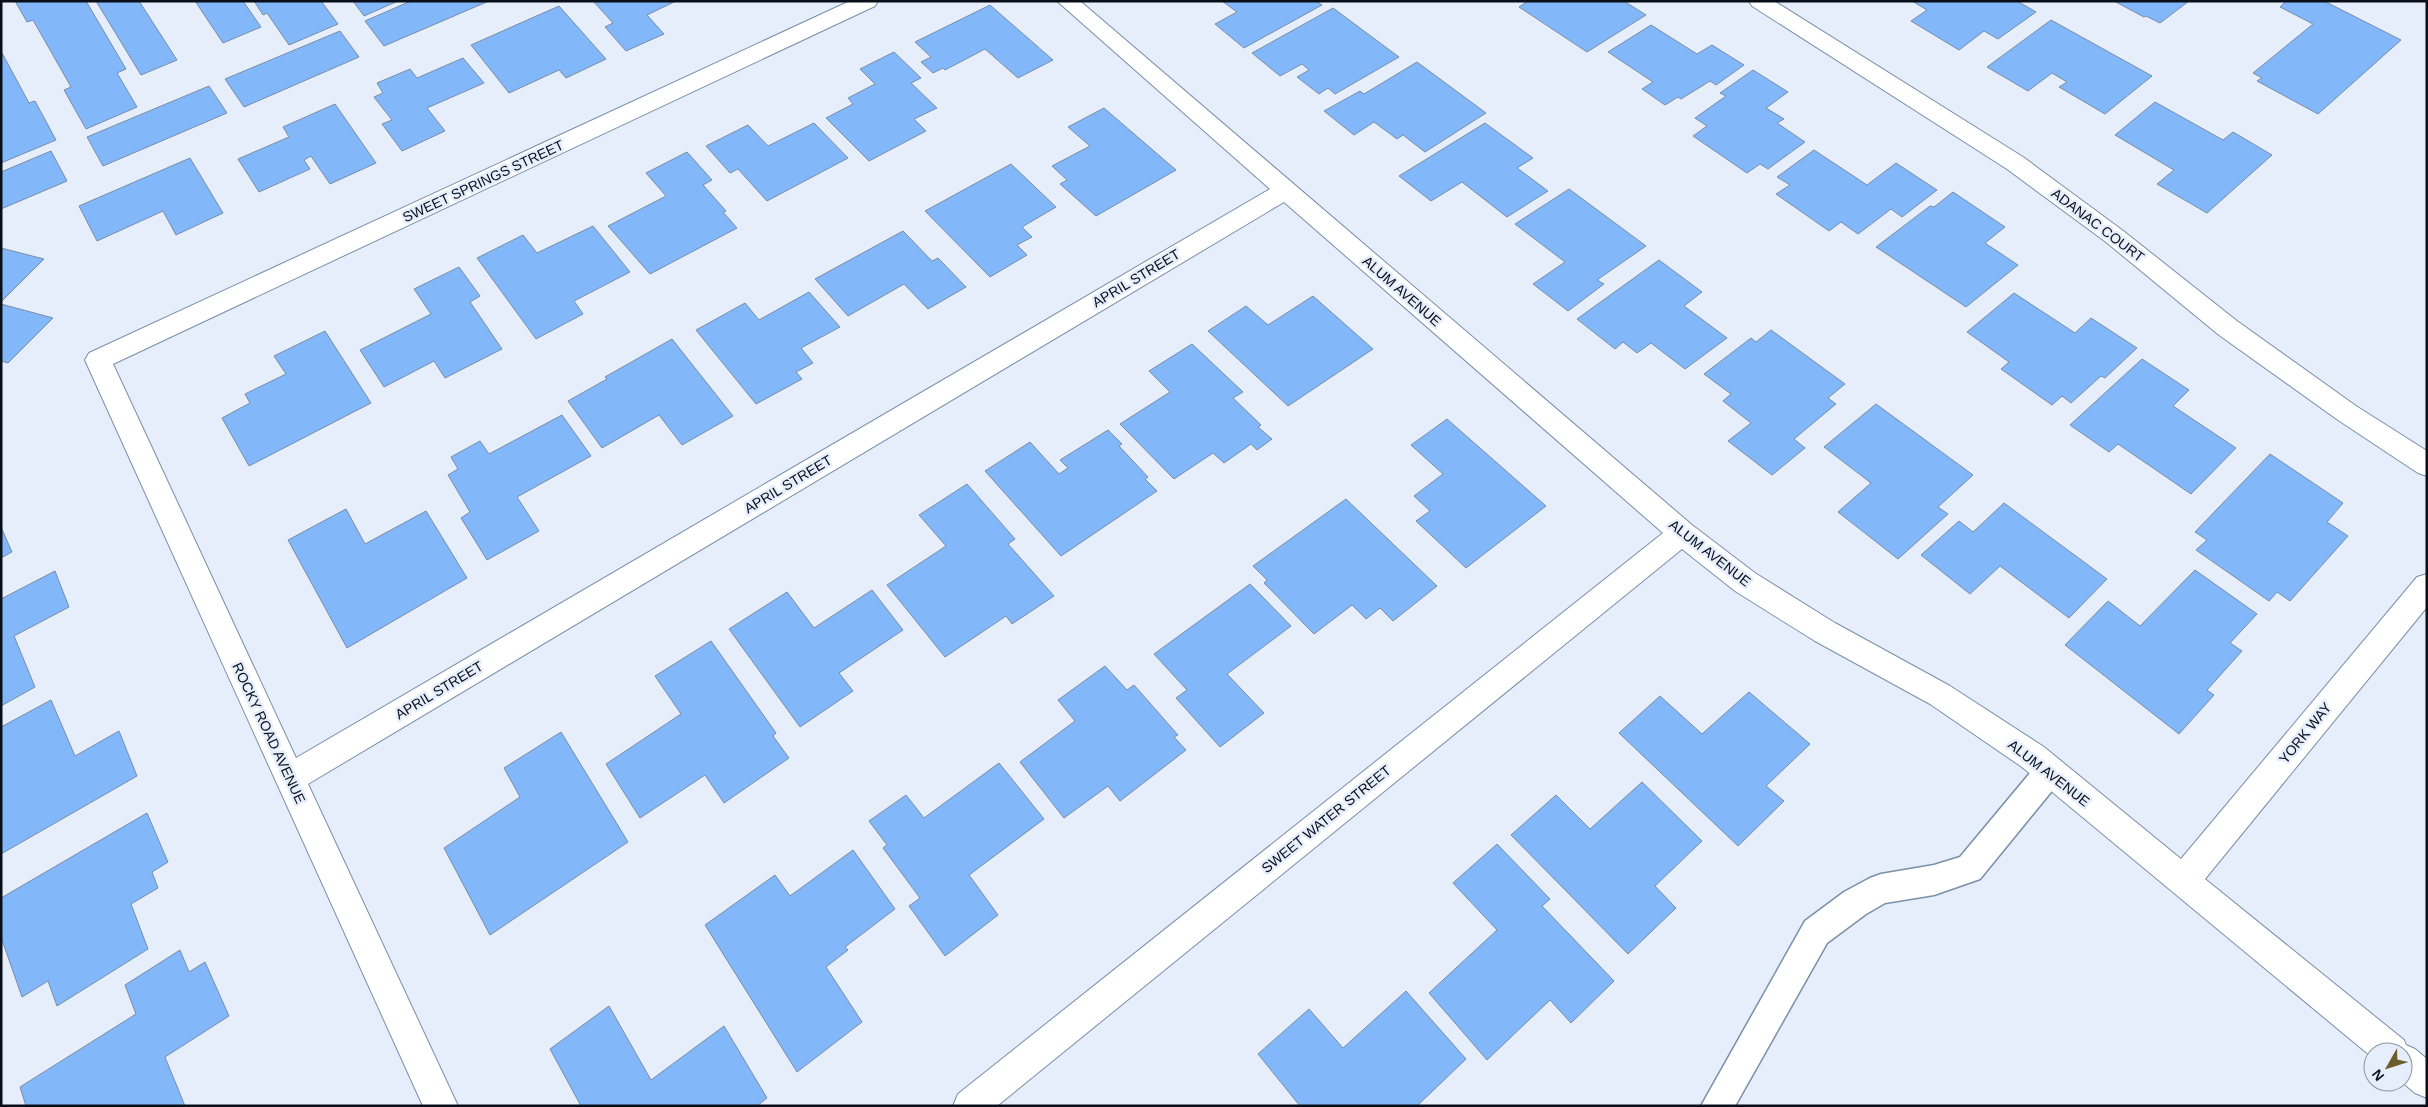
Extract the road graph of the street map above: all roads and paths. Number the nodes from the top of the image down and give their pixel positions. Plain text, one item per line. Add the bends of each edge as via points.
1 (868, 1) edge
2 (1068, 1) edge
3 (1759, 1) edge
4 (1286, 190) junction
5 (98, 360) joint
6 (2427, 465) edge
7 (1682, 533) junction
8 (2427, 586) edge
9 (2050, 771) junction
10 (290, 778) junction
11 (2184, 880) junction
12 (2380, 1042) edge
13 (2413, 1069) edge
14 (2427, 1081) edge
15 (441, 1106) edge
16 (970, 1106) edge
17 (1717, 1106) edge

1 - 5 street, SWEET SPRINGS STREET
2 - 4 street, ALUM AVENUE
3 - 6 street, ADANAC COURT via 2015,163 2114,236 2228,328 2347,413
4 - 7 street, ALUM AVENUE
4 - 10 street, APRIL STREET
5 - 10 street, ROCKY ROAD AVENUE
7 - 9 street, ALUM AVENUE via 1745,582 1825,632 1940,695
7 - 16 street, SWEET WATER STREET
8 - 11 street, YORK WAY
9 - 11 street, ALUM AVENUE
9 - 17 lane via 1969,869 1934,880 1881,889 1855,903 1816,932
10 - 15 street, ROCKY ROAD AVENUE
11 - 12 street, ALUM AVENUE
13 - 14 street

